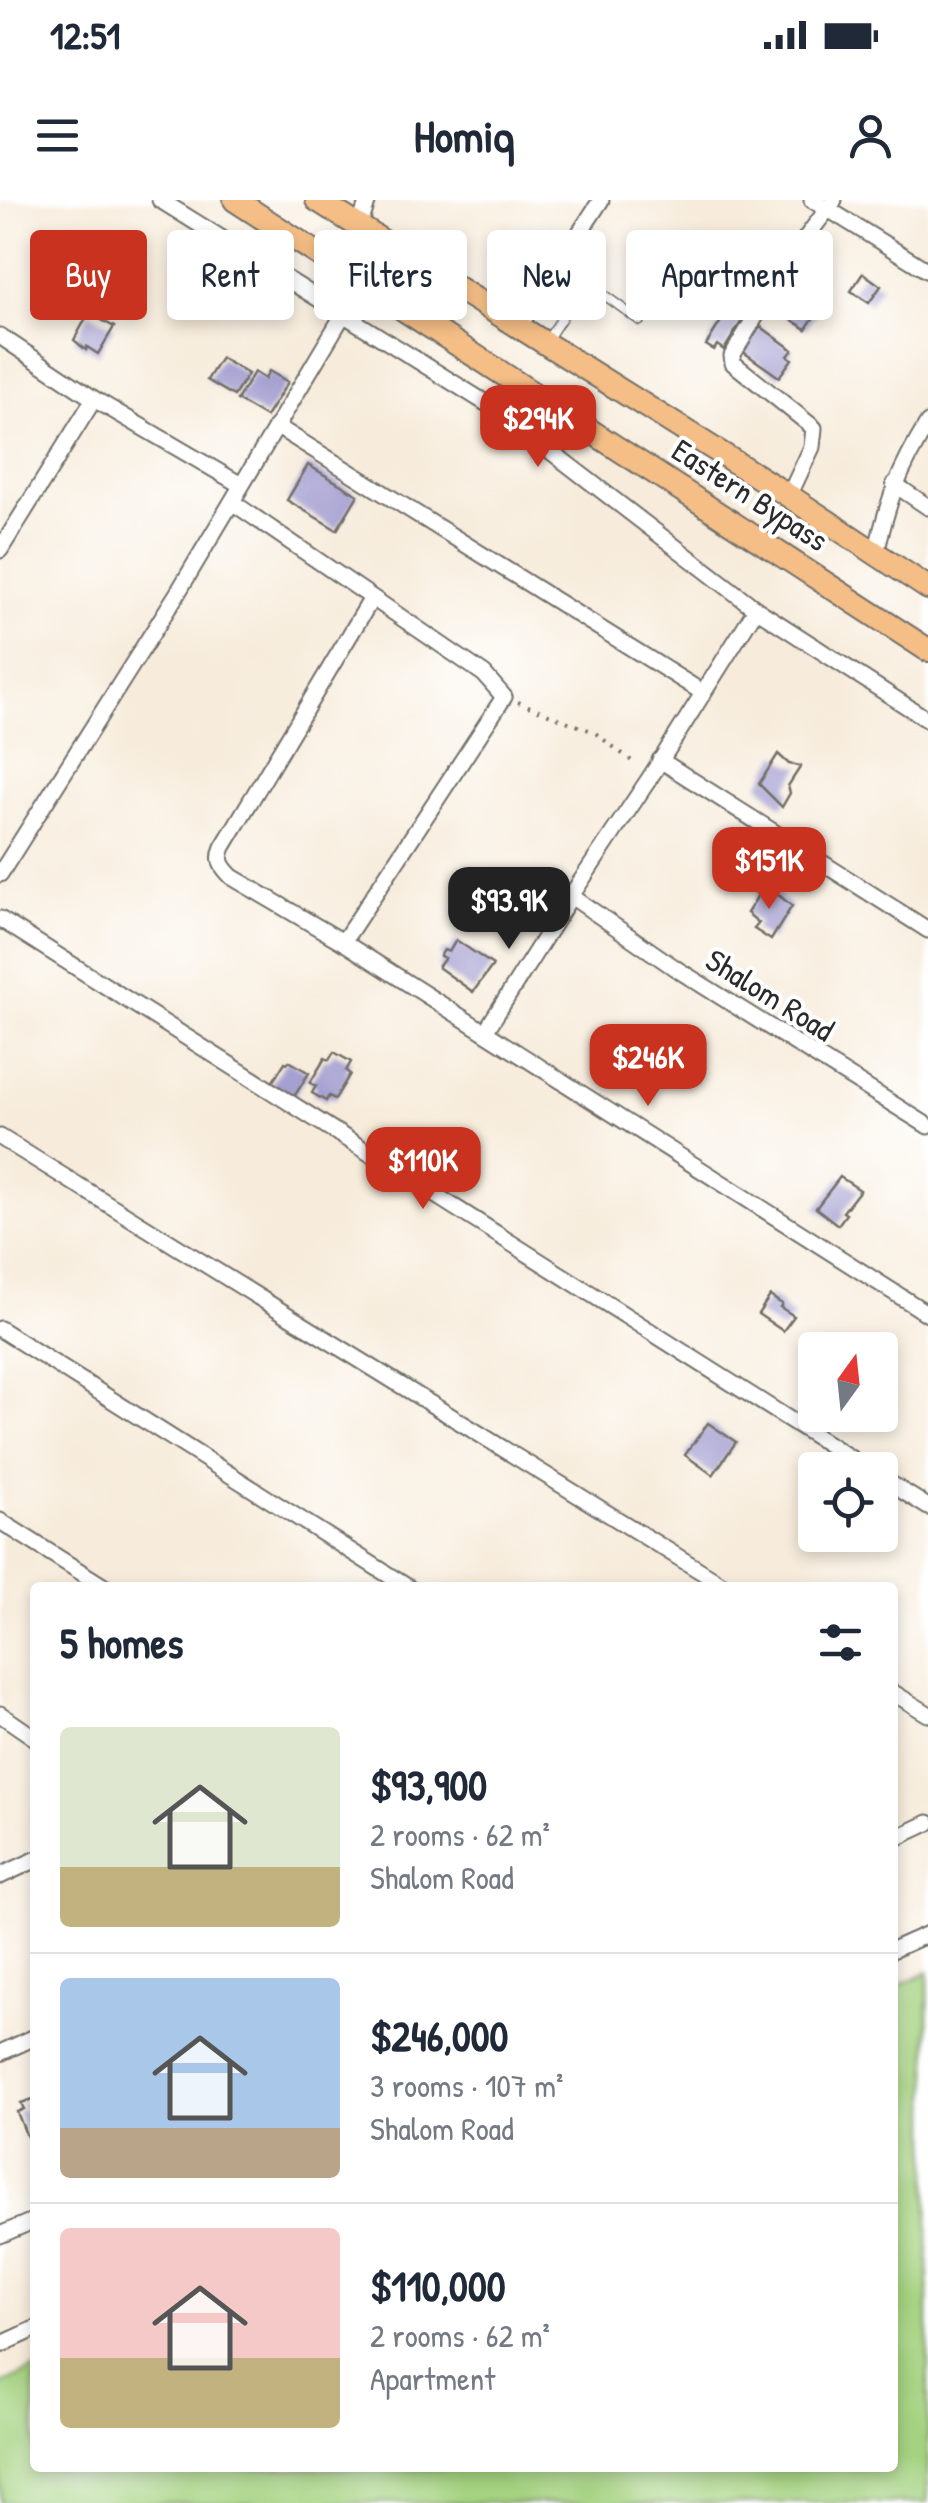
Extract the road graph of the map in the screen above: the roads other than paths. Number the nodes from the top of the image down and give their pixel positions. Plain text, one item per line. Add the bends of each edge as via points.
1 (160, 200) edge
2 (235, 200) edge
3 (317, 200) edge
4 (368, 200) edge
5 (601, 200) edge
6 (812, 200) edge
7 (831, 205) edge
8 (359, 227) junction
9 (314, 252) edge
10 (928, 272) edge
11 (314, 297) edge
12 (339, 320) edge
13 (350, 320) edge
14 (419, 320) edge
15 (640, 322) dead end
16 (518, 328) junction
17 (0, 336) edge
18 (544, 344) junction
19 (94, 399) junction
20 (928, 423) edge
21 (276, 426) junction
22 (894, 484) junction
23 (240, 485) junction
24 (789, 496) junction
25 (232, 502) junction
26 (928, 507) edge
27 (0, 550) edge
28 (876, 554) junction
29 (928, 588) edge
30 (372, 598) junction
31 (756, 608) junction
32 (928, 650) edge
33 (702, 692) junction
34 (928, 720) edge
35 (660, 760) junction
36 (0, 874) edge
37 (571, 896) junction
38 (0, 919) edge
39 (928, 930) edge
40 (343, 942) junction
41 (484, 1032) junction
42 (928, 1126) edge
43 (0, 1137) edge
44 (928, 1314) edge
45 (0, 1328) edge
46 (841, 1452) edge
47 (898, 1488) edge
48 (928, 1507) edge
49 (0, 1521) edge
50 (97, 1582) edge
51 (400, 1582) edge
52 (718, 1582) edge
53 (898, 1696) edge
54 (0, 1714) edge
55 (928, 1714) edge
56 (30, 1735) edge
57 (928, 1823) edge
58 (898, 1837) edge
59 (30, 1862) edge
60 (0, 1876) edge
61 (928, 1934) edge
62 (898, 1947) edge
63 (30, 2040) edge
64 (0, 2053) edge
65 (30, 2222) edge
66 (0, 2235) edge
67 (30, 2332) edge
68 (0, 2345) edge

1 - 11 street
2 - 9 main road, Eastern Bypass
3 - 8 main road, Eastern Bypass
4 - 8 street
5 - 16 street
6 - 7 street
7 - 10 street
7 - 24 street via 732,356 738,368 814,428
8 - 16 main road, Eastern Bypass
12 - 21 street
13 - 31 street via 497,410
14 - 32 main road, Eastern Bypass
15 - 18 lane via 596,289 582,290
16 - 18 main road, Eastern Bypass
17 - 19 street
18 - 24 main road, Eastern Bypass
19 - 23 street
19 - 27 street
20 - 22 street
21 - 23 street
21 - 33 street
22 - 26 street
22 - 28 street
23 - 25 street
24 - 28 main road, Eastern Bypass
25 - 30 street
25 - 36 street
28 - 29 main road, Eastern Bypass
30 - 40 street via 220,854 232,877
30 - 40 street via 484,674 504,697
31 - 33 street
31 - 34 street
33 - 35 street
35 - 37 street
35 - 39 street
37 - 41 street
37 - 42 street, Shalom Road
38 - 46 street
40 - 41 street
41 - 44 street
43 - 52 street
45 - 51 street
47 - 48 street
49 - 50 street
53 - 55 street
54 - 56 street
57 - 58 street
59 - 60 street
61 - 62 street
63 - 64 street
65 - 66 street
67 - 68 street

